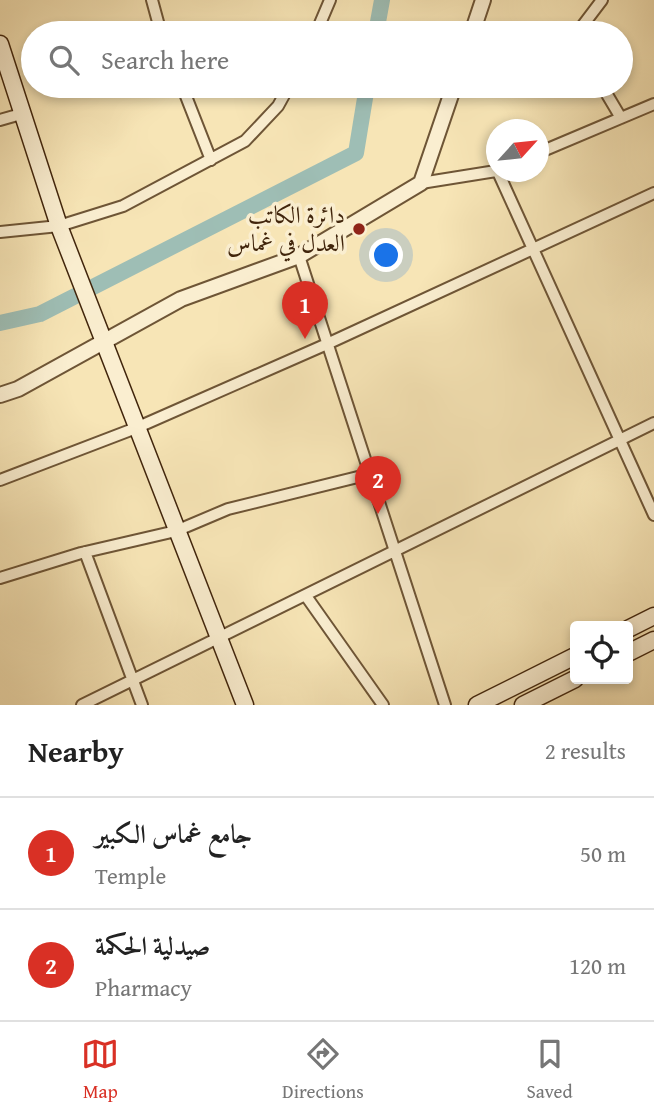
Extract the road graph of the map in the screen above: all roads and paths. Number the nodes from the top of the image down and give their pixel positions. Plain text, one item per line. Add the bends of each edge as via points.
1 (152, 0) edge
2 (330, 0) edge
3 (483, 0) edge
4 (602, 0) edge
5 (158, 21) edge
6 (321, 21) edge
7 (476, 21) edge
8 (586, 21) edge
9 (0, 44) edge
10 (187, 98) edge
11 (282, 98) edge
12 (450, 98) edge
13 (609, 98) edge
14 (654, 104) edge
15 (21, 114) junction
16 (621, 118) junction
17 (0, 120) edge
18 (549, 148) edge
19 (211, 160) junction
20 (486, 173) edge
21 (502, 182) edge
22 (421, 183) junction
23 (654, 193) edge
24 (59, 226) junction
25 (0, 232) edge
26 (532, 247) junction
27 (299, 256) junction
28 (102, 343) junction
29 (327, 344) junction
30 (0, 395) edge
31 (654, 423) edge
32 (136, 428) junction
33 (620, 440) junction
34 (370, 474) junction
35 (0, 480) edge
36 (654, 515) edge
37 (176, 531) junction
38 (85, 552) junction
39 (396, 552) junction
40 (0, 578) edge
41 (306, 596) junction
42 (654, 616) edge
43 (633, 626) edge
44 (219, 639) junction
45 (654, 639) edge
46 (633, 650) edge
47 (570, 658) edge
48 (132, 681) junction
49 (570, 682) edge
50 (82, 705) edge
51 (142, 705) edge
52 (245, 705) edge
53 (383, 705) edge
54 (446, 705) edge
55 (477, 705) edge
56 (523, 705) edge

1 - 5 street
2 - 6 street
3 - 7 street
4 - 8 street
9 - 15 main road
10 - 19 street
11 - 19 street via 244,141
12 - 22 street
13 - 16 street
14 - 16 street
15 - 17 street
15 - 24 main road
16 - 18 street
19 - 24 street via 123,206
20 - 22 street
21 - 26 street
22 - 27 street
23 - 26 street
24 - 25 street
24 - 28 main road
26 - 29 street
26 - 33 street
27 - 28 street via 181,299
27 - 29 street
28 - 30 street
28 - 32 main road
29 - 32 street
29 - 34 street
31 - 33 street
32 - 35 street
32 - 37 main road
33 - 36 street
33 - 39 street
34 - 37 street via 228,509
34 - 39 street
37 - 38 street
37 - 44 main road
38 - 40 street
38 - 48 street
39 - 41 street
39 - 54 street
41 - 44 street
41 - 53 street
42 - 43 main road
44 - 48 street
44 - 52 main road
45 - 46 main road
47 - 55 main road
48 - 50 street
48 - 51 street
49 - 56 main road

